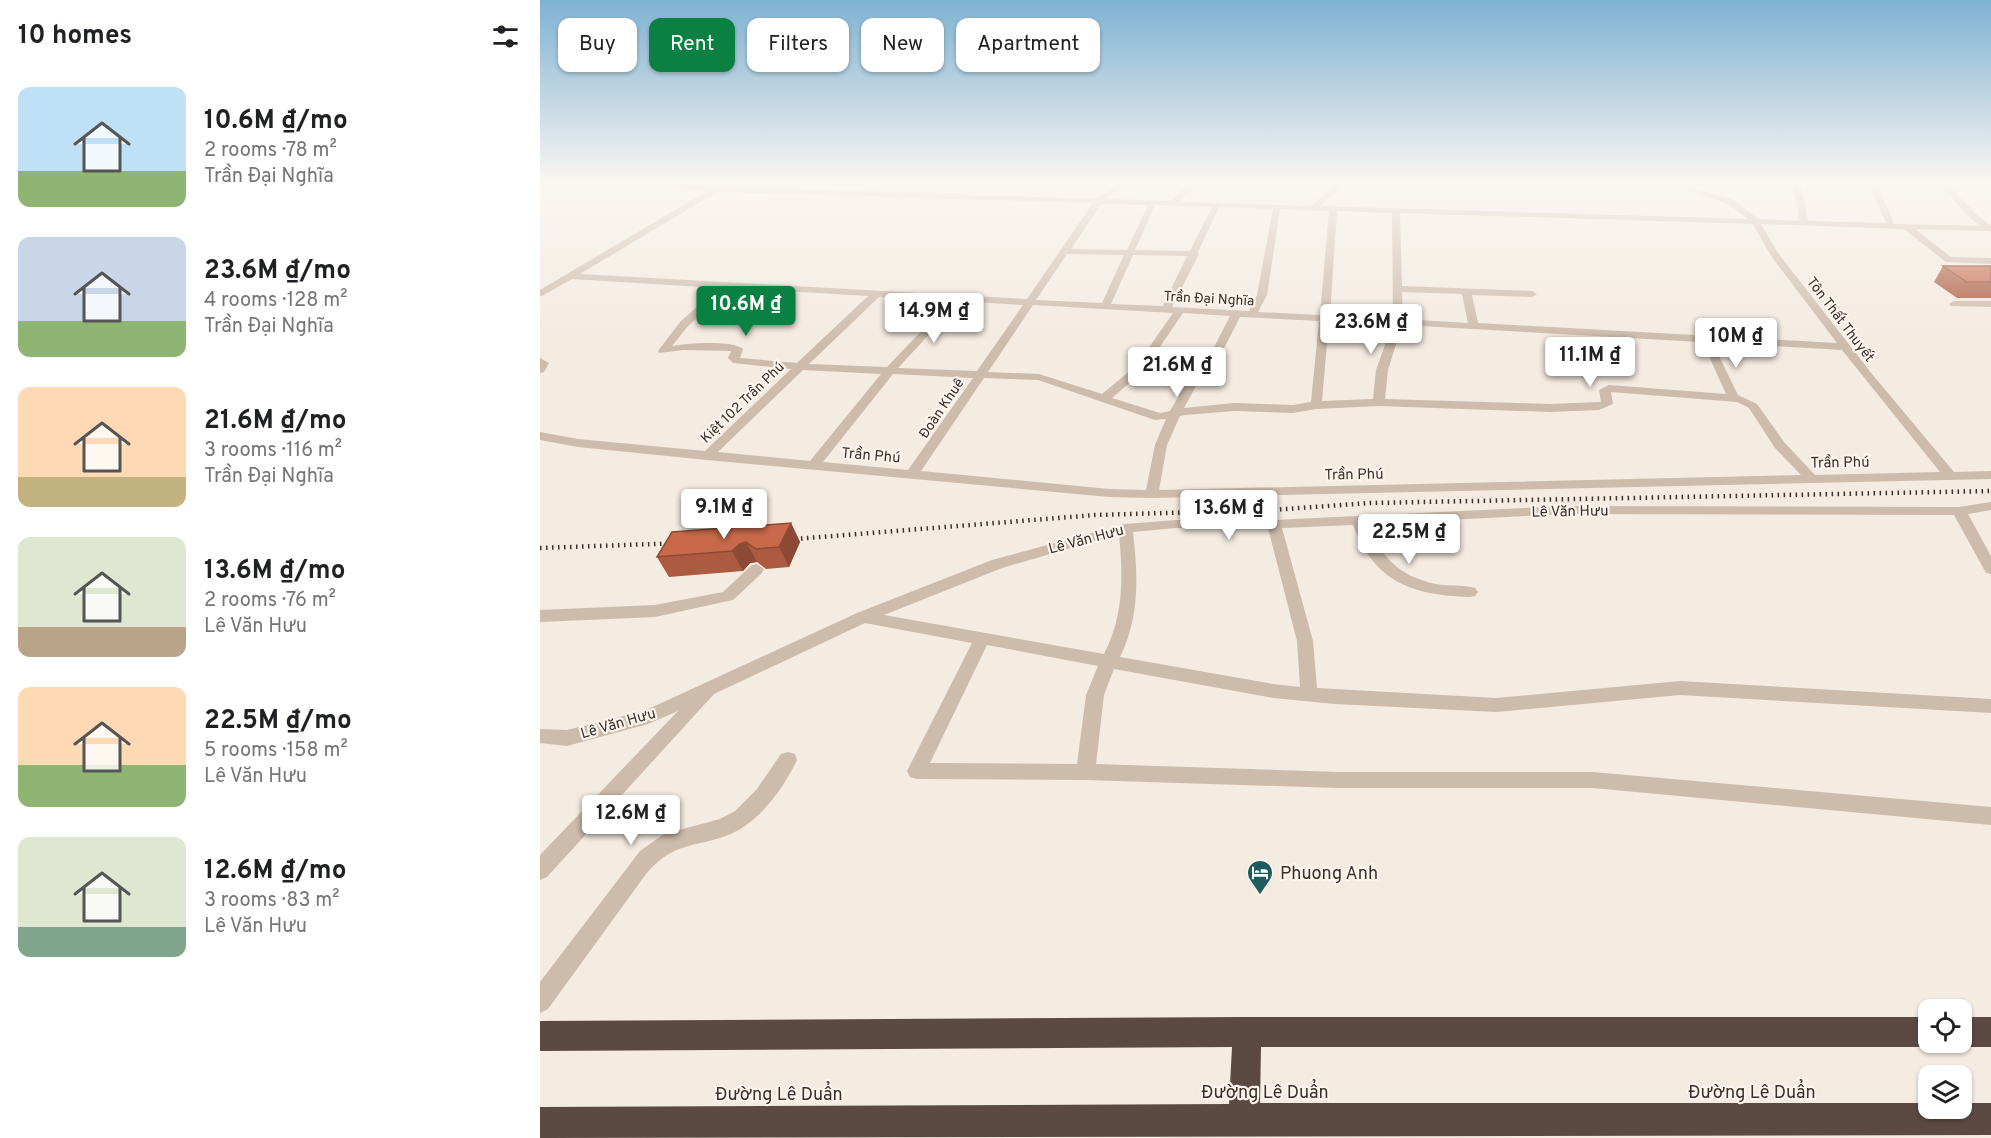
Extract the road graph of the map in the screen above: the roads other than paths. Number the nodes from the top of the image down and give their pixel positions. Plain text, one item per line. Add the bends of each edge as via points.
1 (638, 236) edge
2 (1075, 236) edge
3 (1137, 236) edge
4 (1202, 236) edge
5 (1272, 236) edge
6 (1330, 236) edge
7 (1396, 236) edge
8 (1764, 236) edge
9 (1918, 236) edge
10 (1065, 251) junction
11 (1130, 252) junction
12 (1194, 254) junction
13 (1991, 261) edge
14 (571, 276) junction
15 (726, 285) junction
16 (1396, 289) junction
17 (1467, 293) junction
18 (540, 294) edge
19 (876, 294) junction
20 (1532, 294) dead end
21 (957, 299) junction
22 (1030, 303) junction
23 (1954, 304) dead end
24 (1991, 304) edge
25 (1105, 307) junction
26 (1167, 310) junction
27 (1180, 310) junction
28 (1237, 313) junction
29 (1252, 314) junction
30 (1323, 317) junction
31 (1398, 321) junction
32 (1473, 325) junction
33 (1845, 347) junction
34 (1713, 354) dead end
35 (540, 361) edge
36 (800, 367) junction
37 (891, 369) junction
38 (540, 370) edge
39 (981, 373) junction
40 (1732, 397) junction
41 (1105, 398) junction
42 (1378, 402) junction
43 (1316, 405) junction
44 (1175, 413) junction
45 (540, 436) edge
46 (707, 456) junction
47 (813, 466) junction
48 (1991, 475) edge
49 (911, 476) junction
50 (1950, 476) junction
51 (1811, 478) junction
52 (1152, 494) junction
53 (1991, 506) edge
54 (1959, 511) junction
55 (1358, 519) junction
56 (1274, 524) junction
57 (1125, 528) junction
58 (757, 569) dead end
59 (1991, 569) edge
60 (1470, 592) dead end
61 (540, 616) edge
62 (863, 617) junction
63 (983, 637) junction
64 (1108, 660) junction
65 (713, 687) junction
66 (1309, 693) junction
67 (1991, 706) edge
68 (540, 736) edge
69 (788, 760) dead end
70 (1085, 772) junction
71 (1991, 816) edge
72 (540, 870) edge
73 (540, 1001) edge
74 (1247, 1032) junction
75 (1918, 1032) edge
76 (1972, 1032) edge
77 (1991, 1032) edge
78 (540, 1035) edge
79 (1991, 1119) edge
80 (540, 1123) edge
81 (1244, 1128) edge
82 (950, 1129) edge

1 - 14 street
2 - 10 street, Đoàn Khuê
3 - 11 street
4 - 12 street
5 - 29 street via 1260,303
6 - 30 street
7 - 16 street
8 - 33 street, Tôn Thất Thuyết
9 - 13 street via 1945,258
10 - 11 street
10 - 22 street, Đoàn Khuê
11 - 12 street
11 - 25 street
12 - 26 street
14 - 15 street, Trần Đại Nghĩa
14 - 18 street
15 - 19 street, Trần Đại Nghĩa
15 - 36 street via 684,324 663,351 684,347 732,348 738,349 732,358 737,361
16 - 17 street
16 - 31 street
17 - 20 street
17 - 32 street
19 - 21 street, Trần Đại Nghĩa
19 - 36 street, Kiệt 102 Trần Phú
21 - 22 street, Trần Đại Nghĩa
21 - 37 street
22 - 25 street, Trần Đại Nghĩa
22 - 39 street, Đoàn Khuê
23 - 24 street
25 - 26 street, Trần Đại Nghĩa
26 - 27 street, Trần Đại Nghĩa
27 - 28 street, Trần Đại Nghĩa
27 - 41 street via 1140,368
28 - 29 street, Trần Đại Nghĩa
28 - 44 street via 1212,362 1191,384
29 - 30 street, Trần Đại Nghĩa
30 - 31 street, Trần Đại Nghĩa
30 - 43 street
31 - 32 street, Trần Đại Nghĩa
31 - 42 street via 1382,370
32 - 33 street, Trần Đại Nghĩa
33 - 50 street, Tôn Thất Thuyết
34 - 40 street
35 - 38 street via 544,363
36 - 37 street
36 - 46 street, Kiệt 102 Trần Phú
37 - 39 street
37 - 47 street
39 - 41 street via 1039,377
39 - 49 street, Đoàn Khuê
40 - 42 street via 1609,388 1605,390 1607,404 1599,406
40 - 51 street via 1753,406 1779,445
41 - 44 street via 1159,417
42 - 43 street
43 - 44 street
44 - 52 street via 1161,445
45 - 46 street, Trần Phú
46 - 47 street, Trần Phú
47 - 49 street, Trần Phú
48 - 50 street, Trần Phú
49 - 52 street, Trần Phú
50 - 51 street, Trần Phú
51 - 52 street, Trần Phú
53 - 54 street, Lê Văn Hưu
54 - 55 street, Lê Văn Hưu via 1566,510
54 - 59 street
55 - 56 street, Lê Văn Hưu
55 - 60 street via 1364,540 1403,581 1423,589
56 - 57 street, Lê Văn Hưu
56 - 66 street via 1305,641
57 - 62 street, Lê Văn Hưu via 997,564
57 - 64 street via 1132,590 1124,624
58 - 61 street via 728,596 655,610
62 - 63 street
62 - 65 street, Lê Văn Hưu
63 - 64 street
63 - 70 street via 917,771
64 - 66 street via 1273,691
64 - 70 street via 1095,695
65 - 68 street, Lê Văn Hưu via 648,717 567,738
65 - 72 street
66 - 67 street via 1496,705 1680,688
69 - 73 street via 756,804 736,822 672,841 653,851
70 - 71 street via 1327,780 1593,780
74 - 75 highway
74 - 78 highway
74 - 81 highway
76 - 77 highway
79 - 81 highway, Đường Lê Duẩn
80 - 82 highway, Đường Lê Duẩn
81 - 82 highway, Đường Lê Duẩn

